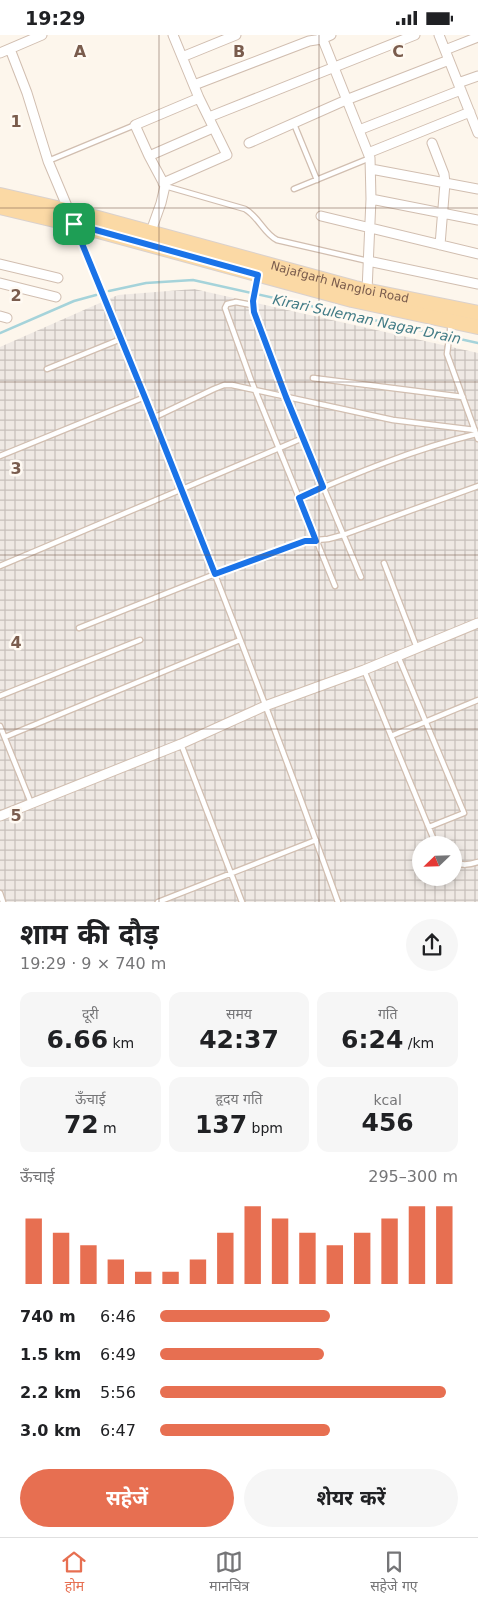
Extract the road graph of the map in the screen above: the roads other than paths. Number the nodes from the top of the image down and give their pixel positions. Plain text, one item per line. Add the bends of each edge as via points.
1 (42, 35) edge
2 (173, 35) edge
3 (236, 35) edge
4 (332, 35) edge
5 (415, 35) edge
6 (439, 35) edge
7 (321, 37) edge
8 (478, 37) edge
9 (27, 38) edge
10 (10, 49) junction
11 (445, 50) junction
12 (0, 53) edge
13 (182, 57) junction
14 (449, 60) junction
15 (334, 68) junction
16 (478, 76) edge
17 (194, 85) junction
18 (460, 87) junction
19 (199, 98) junction
20 (346, 100) junction
21 (473, 116) edge
22 (209, 117) junction
23 (294, 124) junction
24 (135, 125) junction
25 (213, 128) junction
26 (359, 130) junction
27 (478, 133) edge
28 (250, 143) dead end
29 (432, 143) dead end
30 (149, 155) junction
31 (369, 155) junction
32 (48, 161) junction
33 (371, 169) junction
34 (317, 179) junction
35 (445, 183) junction
36 (164, 185) junction
37 (294, 189) dead end
38 (478, 189) edge
39 (0, 195) edge
40 (371, 199) junction
41 (0, 207) edge
42 (443, 213) junction
43 (322, 216) dead end
44 (71, 218) junction
45 (478, 220) edge
46 (370, 229) junction
47 (150, 233) junction
48 (440, 245) junction
49 (478, 254) edge
50 (368, 261) junction
51 (0, 264) edge
52 (58, 278) dead end
53 (256, 281) junction
54 (0, 283) edge
55 (478, 284) edge
56 (367, 291) junction
57 (56, 297) dead end
58 (253, 303) junction
59 (478, 313) edge
60 (450, 327) junction
61 (478, 327) edge
62 (121, 339) junction
63 (47, 369) dead end
64 (313, 378) dead end
65 (255, 391) junction
66 (145, 397) junction
67 (286, 397) junction
68 (462, 397) junction
69 (153, 418) junction
70 (476, 434) edge
71 (303, 438) junction
72 (278, 448) junction
73 (0, 456) edge
74 (478, 485) edge
75 (323, 487) junction
76 (181, 489) junction
77 (299, 498) junction
78 (343, 535) junction
79 (316, 541) junction
80 (384, 563) dead end
81 (0, 566) edge
82 (215, 574) junction
83 (361, 577) dead end
84 (335, 586) dead end
85 (478, 623) edge
86 (79, 628) dead end
87 (140, 640) dead end
88 (240, 640) junction
89 (417, 648) junction
90 (398, 656) junction
91 (364, 670) junction
92 (0, 696) edge
93 (478, 700) edge
94 (265, 706) junction
95 (426, 722) junction
96 (0, 726) edge
97 (392, 736) junction
98 (5, 737) junction
99 (181, 745) junction
100 (32, 803) junction
101 (0, 816) edge
102 (429, 827) junction
103 (432, 836) edge
104 (316, 840) junction
105 (478, 862) edge
106 (462, 865) edge
107 (232, 874) junction
108 (0, 893) edge
109 (4, 902) edge
110 (158, 902) edge
111 (242, 902) edge
112 (338, 902) edge

1 - 9 street
2 - 13 street
3 - 13 street
4 - 7 street
5 - 15 street
6 - 11 street
7 - 15 street
7 - 17 street
8 - 11 street
9 - 10 street
10 - 12 street
10 - 32 street
11 - 14 street
13 - 17 street
14 - 18 street
14 - 20 street
15 - 20 street
15 - 22 street
16 - 18 street
17 - 19 street
18 - 21 street
18 - 26 street
19 - 22 street
19 - 24 street
20 - 23 street
20 - 26 street
21 - 27 street
21 - 31 street
22 - 25 street
23 - 28 street
23 - 34 lane
24 - 30 street
24 - 32 lane
25 - 30 street
25 - 36 street via 226,155
26 - 31 street
29 - 35 street
30 - 36 street
31 - 33 street
31 - 34 lane
32 - 44 street
33 - 35 street
33 - 40 street
34 - 37 lane
35 - 38 street
35 - 42 street
36 - 47 street
36 - 50 lane via 245,209 254,214 277,240
39 - 44 main road, Najafgarh Nangloi Road
40 - 42 street
40 - 46 street
41 - 44 main road
42 - 45 street
42 - 48 street
43 - 46 street
44 - 47 main road, Najafgarh Nangloi Road
44 - 53 main road
44 - 62 lane
46 - 48 street
46 - 50 street
47 - 56 main road, Najafgarh Nangloi Road
48 - 49 street
50 - 55 street
50 - 56 street
51 - 52 street
53 - 58 lane
53 - 60 main road via 352,300
54 - 57 street
56 - 59 main road, Najafgarh Nangloi Road
58 - 65 lane via 231,301 225,308
58 - 67 lane
60 - 61 main road
60 - 68 lane via 447,354
62 - 63 lane
62 - 66 lane
64 - 68 lane
65 - 67 lane
65 - 69 lane via 224,385
65 - 72 lane
66 - 69 lane
66 - 73 lane
67 - 70 lane
67 - 71 lane
68 - 70 lane
69 - 76 lane
70 - 75 lane via 411,453
71 - 72 lane
71 - 75 lane
72 - 76 lane
72 - 77 lane
74 - 78 lane
75 - 77 lane
75 - 78 lane
76 - 81 lane
76 - 82 lane
77 - 79 lane
78 - 79 lane
78 - 83 lane
79 - 82 lane via 305,541
79 - 84 lane
80 - 89 lane
82 - 86 lane
82 - 88 lane
85 - 89 street
87 - 92 lane
88 - 94 lane
88 - 98 lane
89 - 90 street
90 - 91 street
90 - 95 lane
91 - 94 street
91 - 97 lane
93 - 95 lane
94 - 99 street
94 - 104 lane
95 - 97 lane
95 - 102 lane via 464,813
96 - 98 lane
97 - 102 lane
98 - 100 lane
99 - 100 street
99 - 107 lane
100 - 101 street
102 - 103 lane
104 - 107 lane
104 - 112 lane
105 - 106 lane
107 - 110 lane
107 - 111 lane
108 - 109 lane

